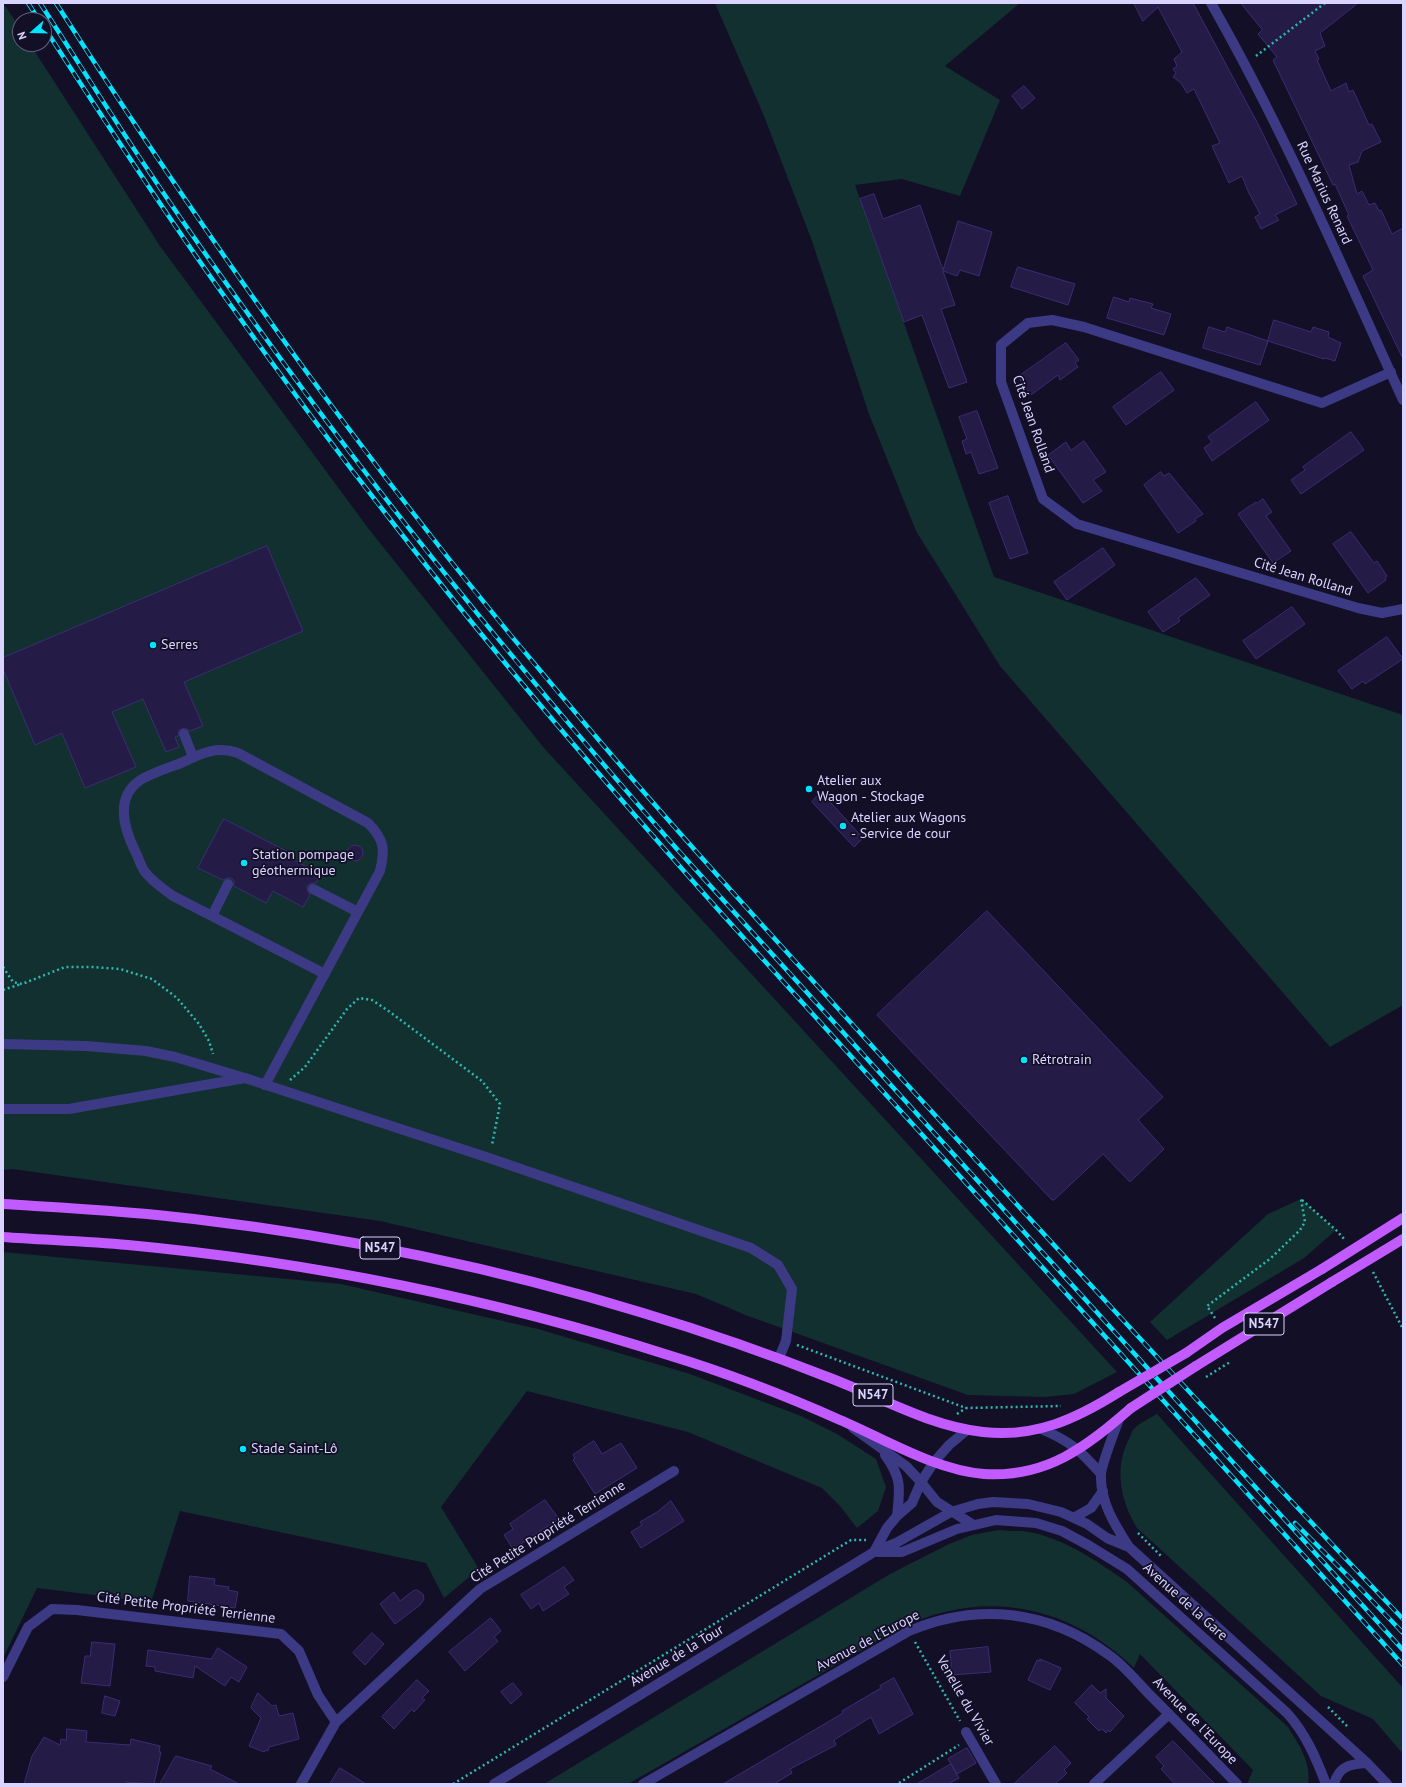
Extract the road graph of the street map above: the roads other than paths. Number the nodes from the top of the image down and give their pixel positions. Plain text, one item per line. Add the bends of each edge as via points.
1 (1211, 3) edge
2 (1390, 372) junction
3 (1403, 400) edge
4 (1403, 609) edge
5 (184, 734) dead end
6 (194, 757) junction
7 (228, 884) dead end
8 (313, 889) dead end
9 (358, 912) junction
10 (212, 916) junction
11 (325, 974) junction
12 (3, 1044) edge
13 (245, 1078) junction
14 (265, 1085) junction
15 (3, 1109) edge
16 (3, 1204) edge
17 (1403, 1218) edge
18 (3, 1237) edge
19 (1403, 1238) edge
20 (780, 1358) junction
21 (1119, 1419) junction
22 (843, 1421) junction
23 (1041, 1429) junction
24 (967, 1430) junction
25 (881, 1450) junction
26 (1079, 1450) junction
27 (934, 1462) junction
28 (674, 1471) dead end
29 (1101, 1474) junction
30 (921, 1482) junction
31 (1103, 1492) junction
32 (952, 1512) junction
33 (897, 1516) junction
34 (1075, 1517) junction
35 (972, 1524) junction
36 (1129, 1547) junction
37 (874, 1552) junction
38 (3, 1677) edge
39 (1169, 1714) junction
40 (336, 1722) junction
41 (968, 1735) road end
42 (1368, 1763) junction
43 (301, 1784) edge
44 (494, 1784) edge
45 (642, 1784) edge
46 (996, 1784) edge
47 (1094, 1784) edge
48 (1237, 1784) edge
49 (1326, 1784) edge
50 (1334, 1784) edge
51 (1387, 1784) edge

1 - 2 street, Rue Marius Renard via 1246,64 1308,190
2 - 3 street, Rue Marius Renard
2 - 4 street, Cité Jean Rolland via 1322,403 1084,327 1052,320 1028,323 1001,345 1001,382 1043,499 1077,524 1358,608 1382,613
5 - 6 street
6 - 9 street via 219,749 238,753 368,823 383,843 384,856 380,871
6 - 10 street via 139,781 124,803 124,818 127,834 145,872 173,896
7 - 10 street
8 - 9 street
9 - 11 street
10 - 11 street
11 - 14 street
12 - 13 street via 86,1046 146,1051
13 - 14 street
13 - 15 street via 69,1109
14 - 20 street via 489,1158 751,1248 778,1265 792,1288 786,1341
16 - 20 main road, N547 via 194,1219 300,1233 380,1248 469,1266 599,1299
17 - 23 main road, N547, bridge via 1222,1328 1186,1353 1073,1418
18 - 22 main road, N547 via 190,1252 398,1285 493,1306 666,1354
19 - 21 main road, N547, bridge via 1196,1366 1131,1408
20 - 24 main road, N547 via 937,1422
21 - 26 main road, N547
21 - 29 street, Avenue de la Gare
22 - 25 street
22 - 27 main road, N547
23 - 24 main road, N547 via 1010,1434
23 - 26 street
24 - 27 street
25 - 30 street via 906,1466
25 - 33 street via 897,1474
26 - 27 main road, N547 via 1036,1469 1004,1474 971,1472
26 - 29 street
27 - 30 street
28 - 40 street, Cité Petite Propriété Terrienne via 480,1588
29 - 31 street, Avenue de la Gare
30 - 32 street via 937,1502
30 - 33 street via 912,1503
31 - 34 street via 1091,1508
31 - 36 street, Avenue de la Gare via 1113,1521
32 - 34 street, Avenue de la Gare via 978,1504 1012,1502 1046,1507
32 - 35 street
32 - 37 street, Avenue de la Tour via 896,1543
33 - 37 street
34 - 36 street, Avenue de la Gare via 1107,1538
35 - 37 street via 902,1552
35 - 49 street, Avenue de la Gare via 1016,1520 1049,1526 1088,1545 1127,1569 1298,1725 1308,1740
36 - 42 street, Avenue de la Gare
37 - 44 street, Avenue de la Tour
38 - 40 street, Cité Petite Propriété Terrienne via 28,1627 52,1609 281,1634 299,1651 318,1696
39 - 45 street, Avenue de l'Europe via 1111,1656 1080,1636 1047,1622 1017,1615 975,1614 941,1620 909,1632
39 - 47 street
39 - 48 street, Avenue de l'Europe
40 - 43 street, Cité Petite Propriété Terrienne
41 - 46 street, Venelle du Vivier
42 - 50 street via 1351,1764 1337,1774
42 - 51 street, Avenue de la Gare

